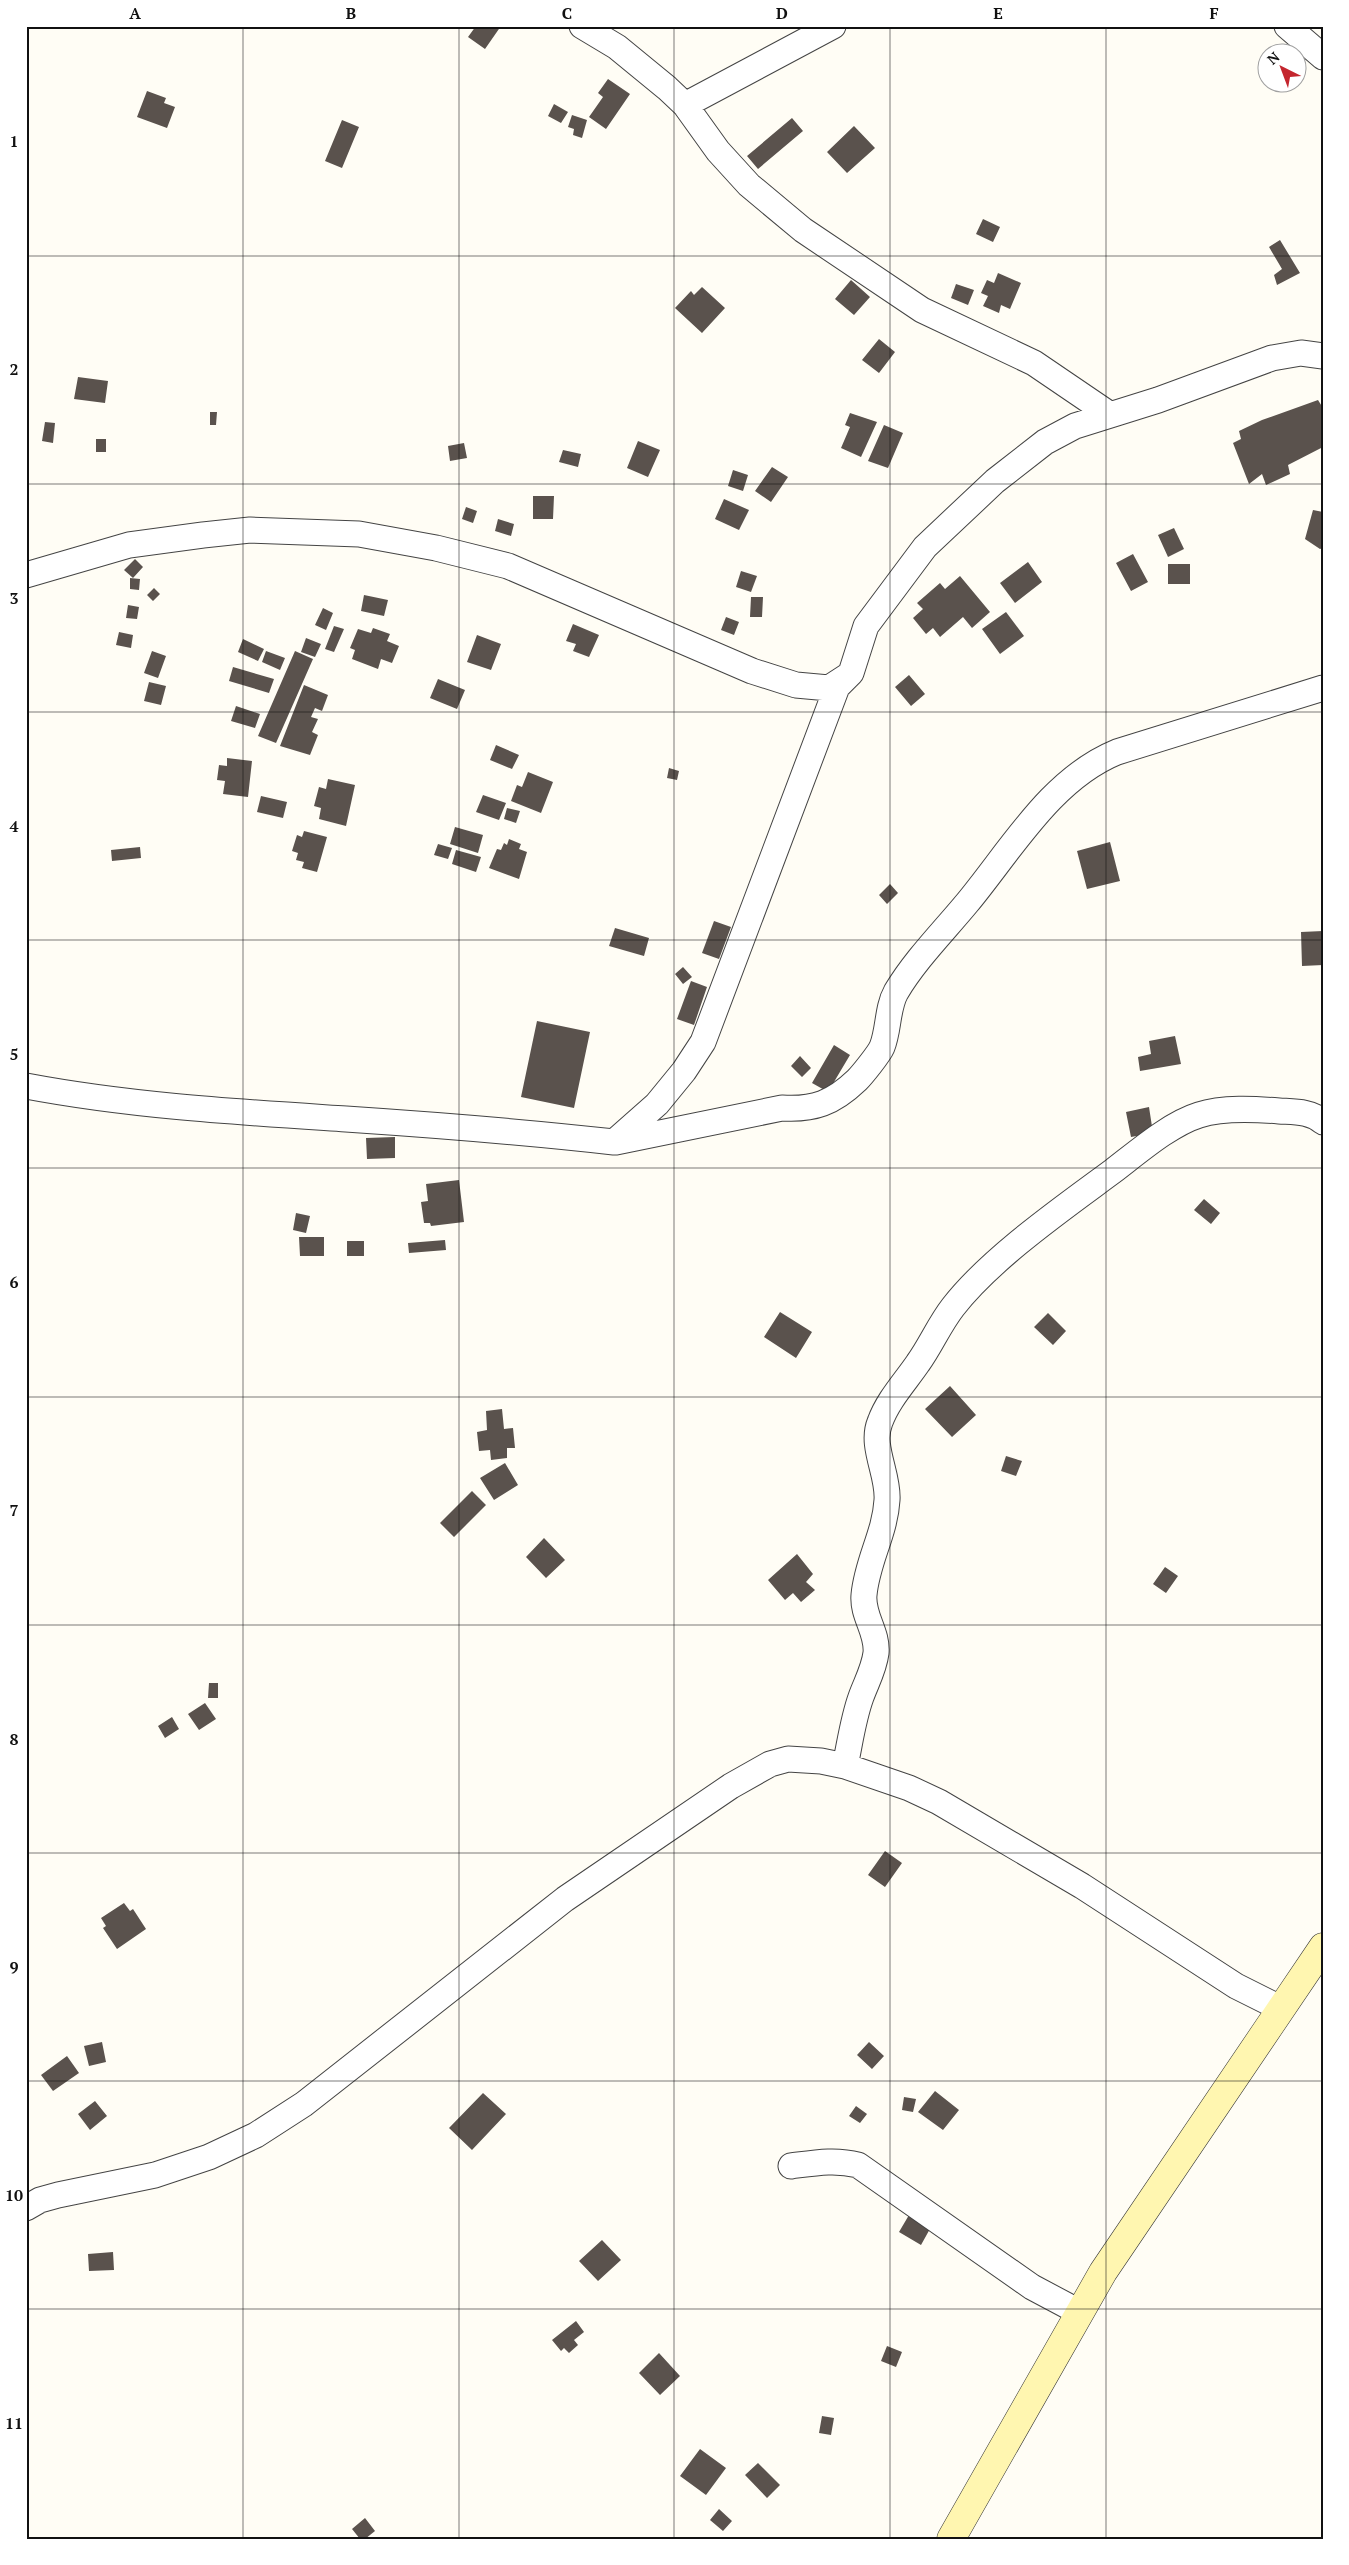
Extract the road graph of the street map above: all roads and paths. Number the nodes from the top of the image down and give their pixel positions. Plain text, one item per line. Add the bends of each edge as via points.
1 (582, 26) edge
2 (833, 26) edge
3 (1287, 26) edge
4 (1323, 57) edge
5 (685, 105) junction
6 (1323, 356) edge
7 (1109, 414) junction
8 (26, 576) edge
9 (852, 673) junction
10 (1323, 688) edge
11 (26, 1086) edge
12 (1323, 1096) edge
13 (1300, 1112) junction
14 (1323, 1122) edge
15 (614, 1142) junction
16 (845, 1766) junction
17 (1323, 1947) edge
18 (1280, 2008) junction
19 (791, 2166) dead end
20 (26, 2208) edge
21 (1079, 2312) junction
22 (951, 2539) edge

1 - 5 street via 640,64
2 - 5 street
3 - 4 street
5 - 7 street via 718,151 749,185 803,230 922,310 1034,363
6 - 7 street via 1301,353 1272,358
7 - 9 street via 1075,426 1019,460 925,547 866,626
8 - 9 street via 129,545 203,535 260,530 359,534 508,566 752,670 796,685 830,688
9 - 15 street via 837,687 703,1042 657,1104
10 - 15 street via 1104,757 1073,778 922,955 895,994 882,1049 858,1080 826,1102 806,1110 782,1108
11 - 15 street via 78,1096 232,1113 530,1133
12 - 13 street
13 - 14 street
13 - 16 street via 1216,1112 1190,1119 1140,1151 1060,1211 1011,1250 954,1306 878,1424 879,1451 888,1498 864,1596 866,1617 875,1635 876,1655 858,1707
16 - 18 street via 939,1802 1082,1886 1236,1986
16 - 20 street via 788,1759 770,1764 730,1786 565,1899 304,2104 256,2135 209,2157 154,2175 58,2194
17 - 18 street
18 - 21 street via 1152,2197
19 - 21 street via 827,2161 858,2165 1032,2287
21 - 22 street

